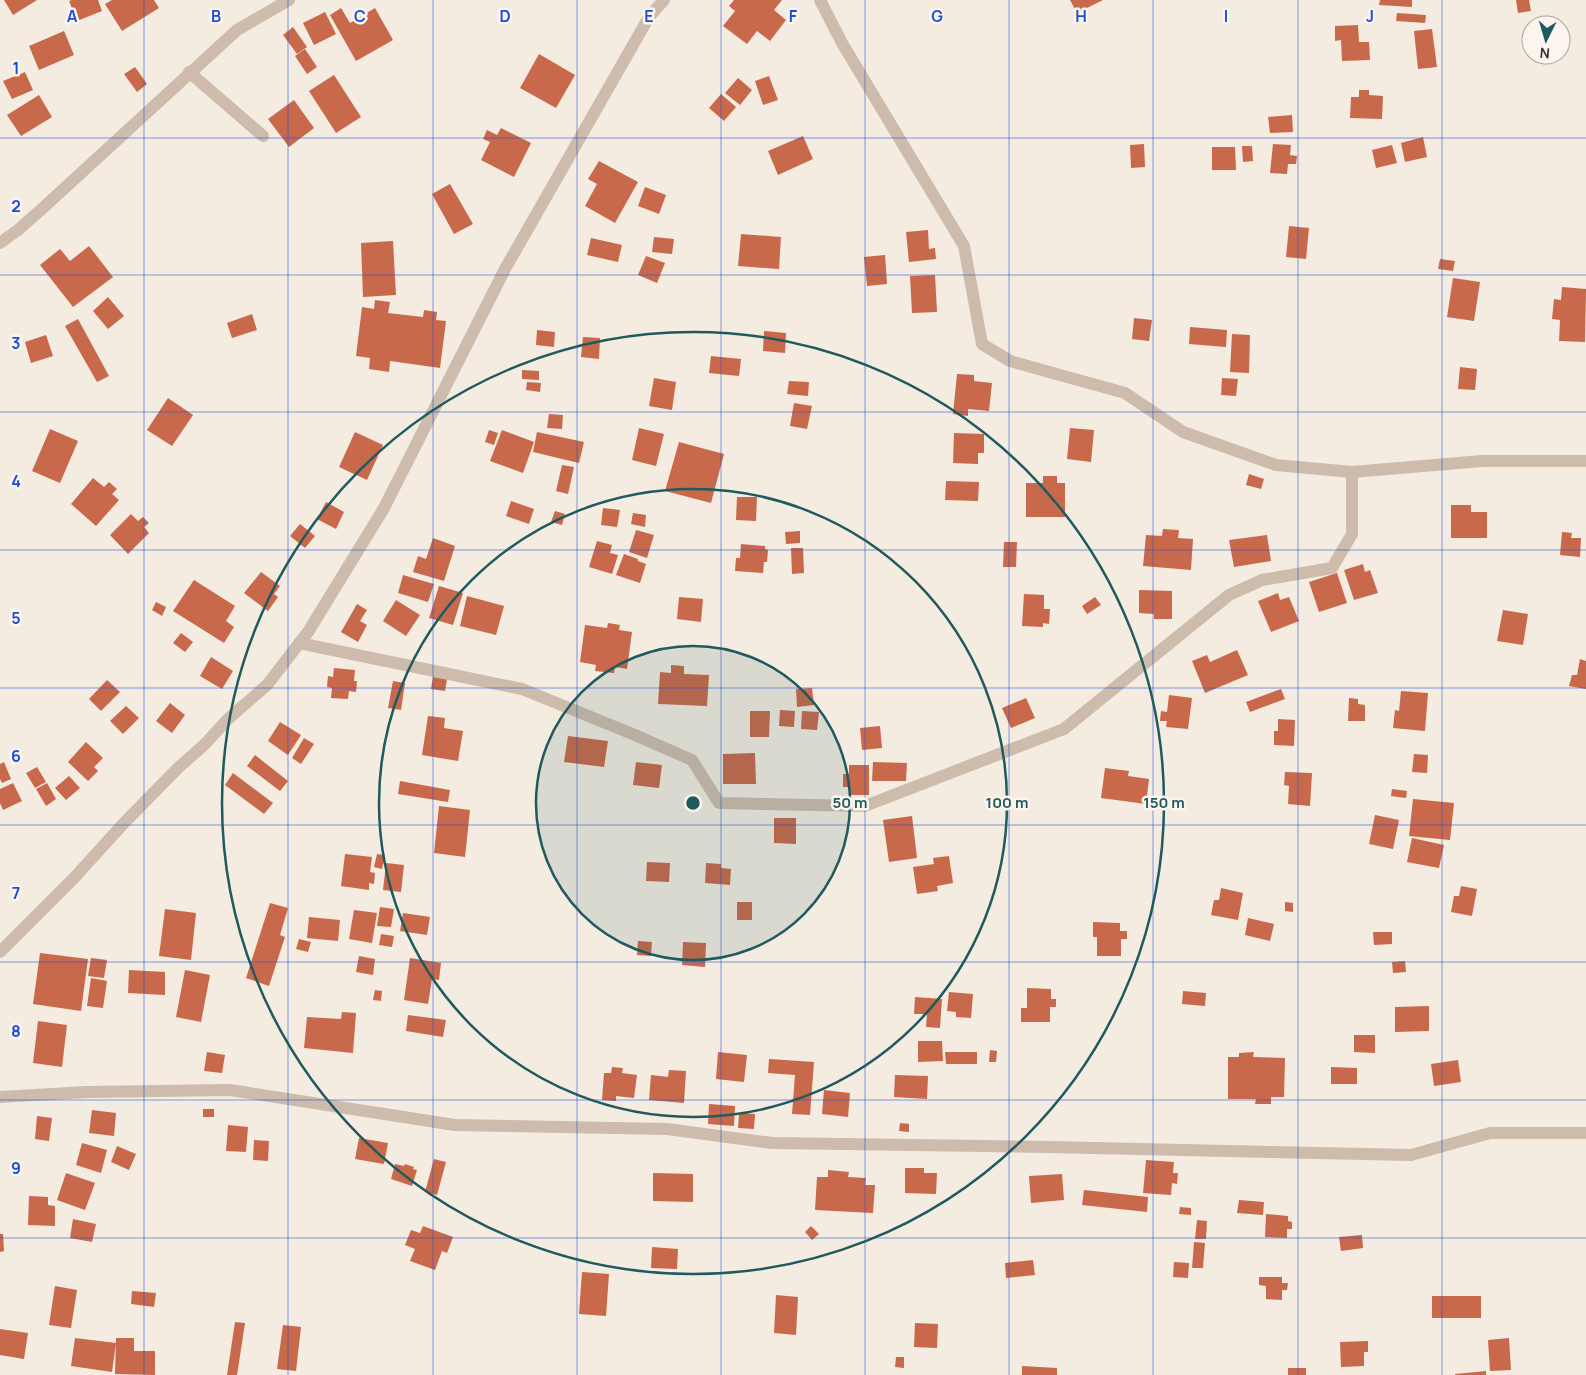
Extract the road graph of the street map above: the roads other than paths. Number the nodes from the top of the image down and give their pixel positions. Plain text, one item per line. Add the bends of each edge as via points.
1 (288, 0) edge
2 (664, 0) edge
3 (820, 0) edge
4 (189, 72) junction
5 (263, 136) dead end
6 (0, 243) edge
7 (1586, 461) edge
8 (1352, 472) junction
9 (299, 643) junction
10 (0, 952) edge
11 (0, 1098) edge
12 (1586, 1133) edge

1 - 4 street via 237,30
2 - 9 street via 649,17 505,268 384,508
3 - 8 street via 842,43 964,246 982,344 1010,361 1125,393 1184,432 1276,465
4 - 5 street
4 - 6 street via 44,207
7 - 8 street via 1482,461
8 - 9 street via 1352,534 1332,568 1262,580 1229,595 1064,729 864,806 719,803 692,760 522,689
9 - 10 street via 267,685 178,768
11 - 12 street via 86,1092 230,1090 455,1124 667,1130 772,1143 1411,1155 1490,1133

